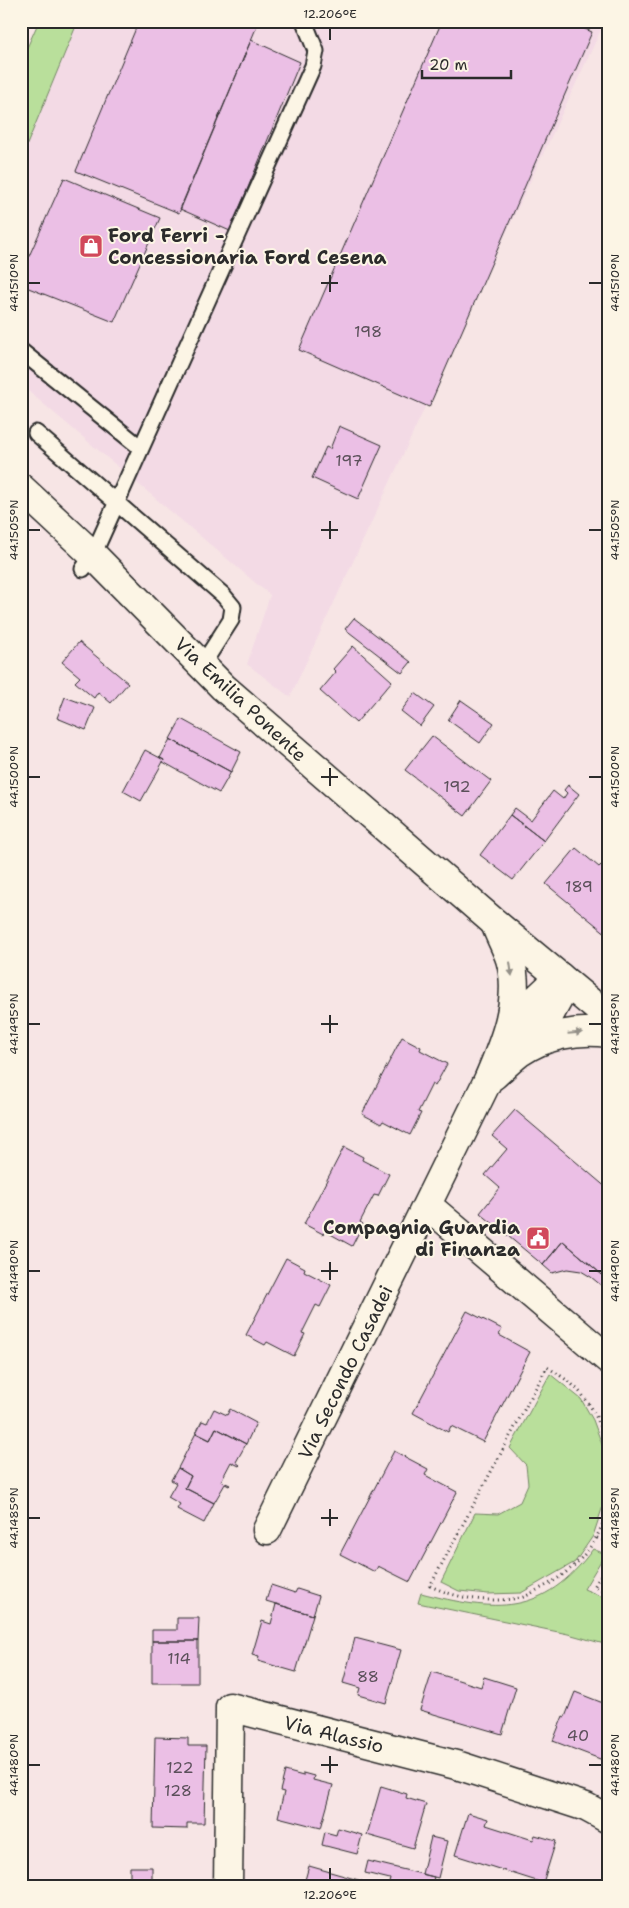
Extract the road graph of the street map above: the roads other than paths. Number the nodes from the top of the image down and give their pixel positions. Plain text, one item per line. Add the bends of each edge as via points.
1 (304, 21) edge
2 (21, 351) edge
3 (36, 433) dead end
4 (141, 448) junction
5 (21, 488) edge
6 (116, 502) junction
7 (88, 562) junction
8 (199, 671) junction
9 (494, 923) junction
10 (564, 980) junction
11 (608, 1017) edge
12 (608, 1034) edge
13 (513, 1047) junction
14 (427, 1205) junction
15 (608, 1360) edge
16 (267, 1530) dead end
17 (608, 1819) edge
18 (228, 1887) edge

1 - 4 lane via 316,51 312,66
2 - 4 lane
3 - 6 lane
4 - 6 lane
5 - 7 street, Via Emilia Ponente
6 - 7 lane
6 - 8 lane via 233,607 231,620
7 - 8 street, Via Emilia Ponente
8 - 9 street, Via Emilia Ponente via 231,694
9 - 10 street, Via Emilia Ponente
9 -> 13 street via 510,960 514,988
10 - 11 street, Via Emilia Ponente
10 - 13 street, Via Secondo Casadei via 544,1025
13 -> 12 street, Via Secondo Casadei via 572,1032
13 - 14 street, Via Secondo Casadei via 488,1080
14 - 15 street
14 - 16 street, Via Secondo Casadei
17 - 18 street, Via Alassio via 586,1808 460,1766 230,1707

